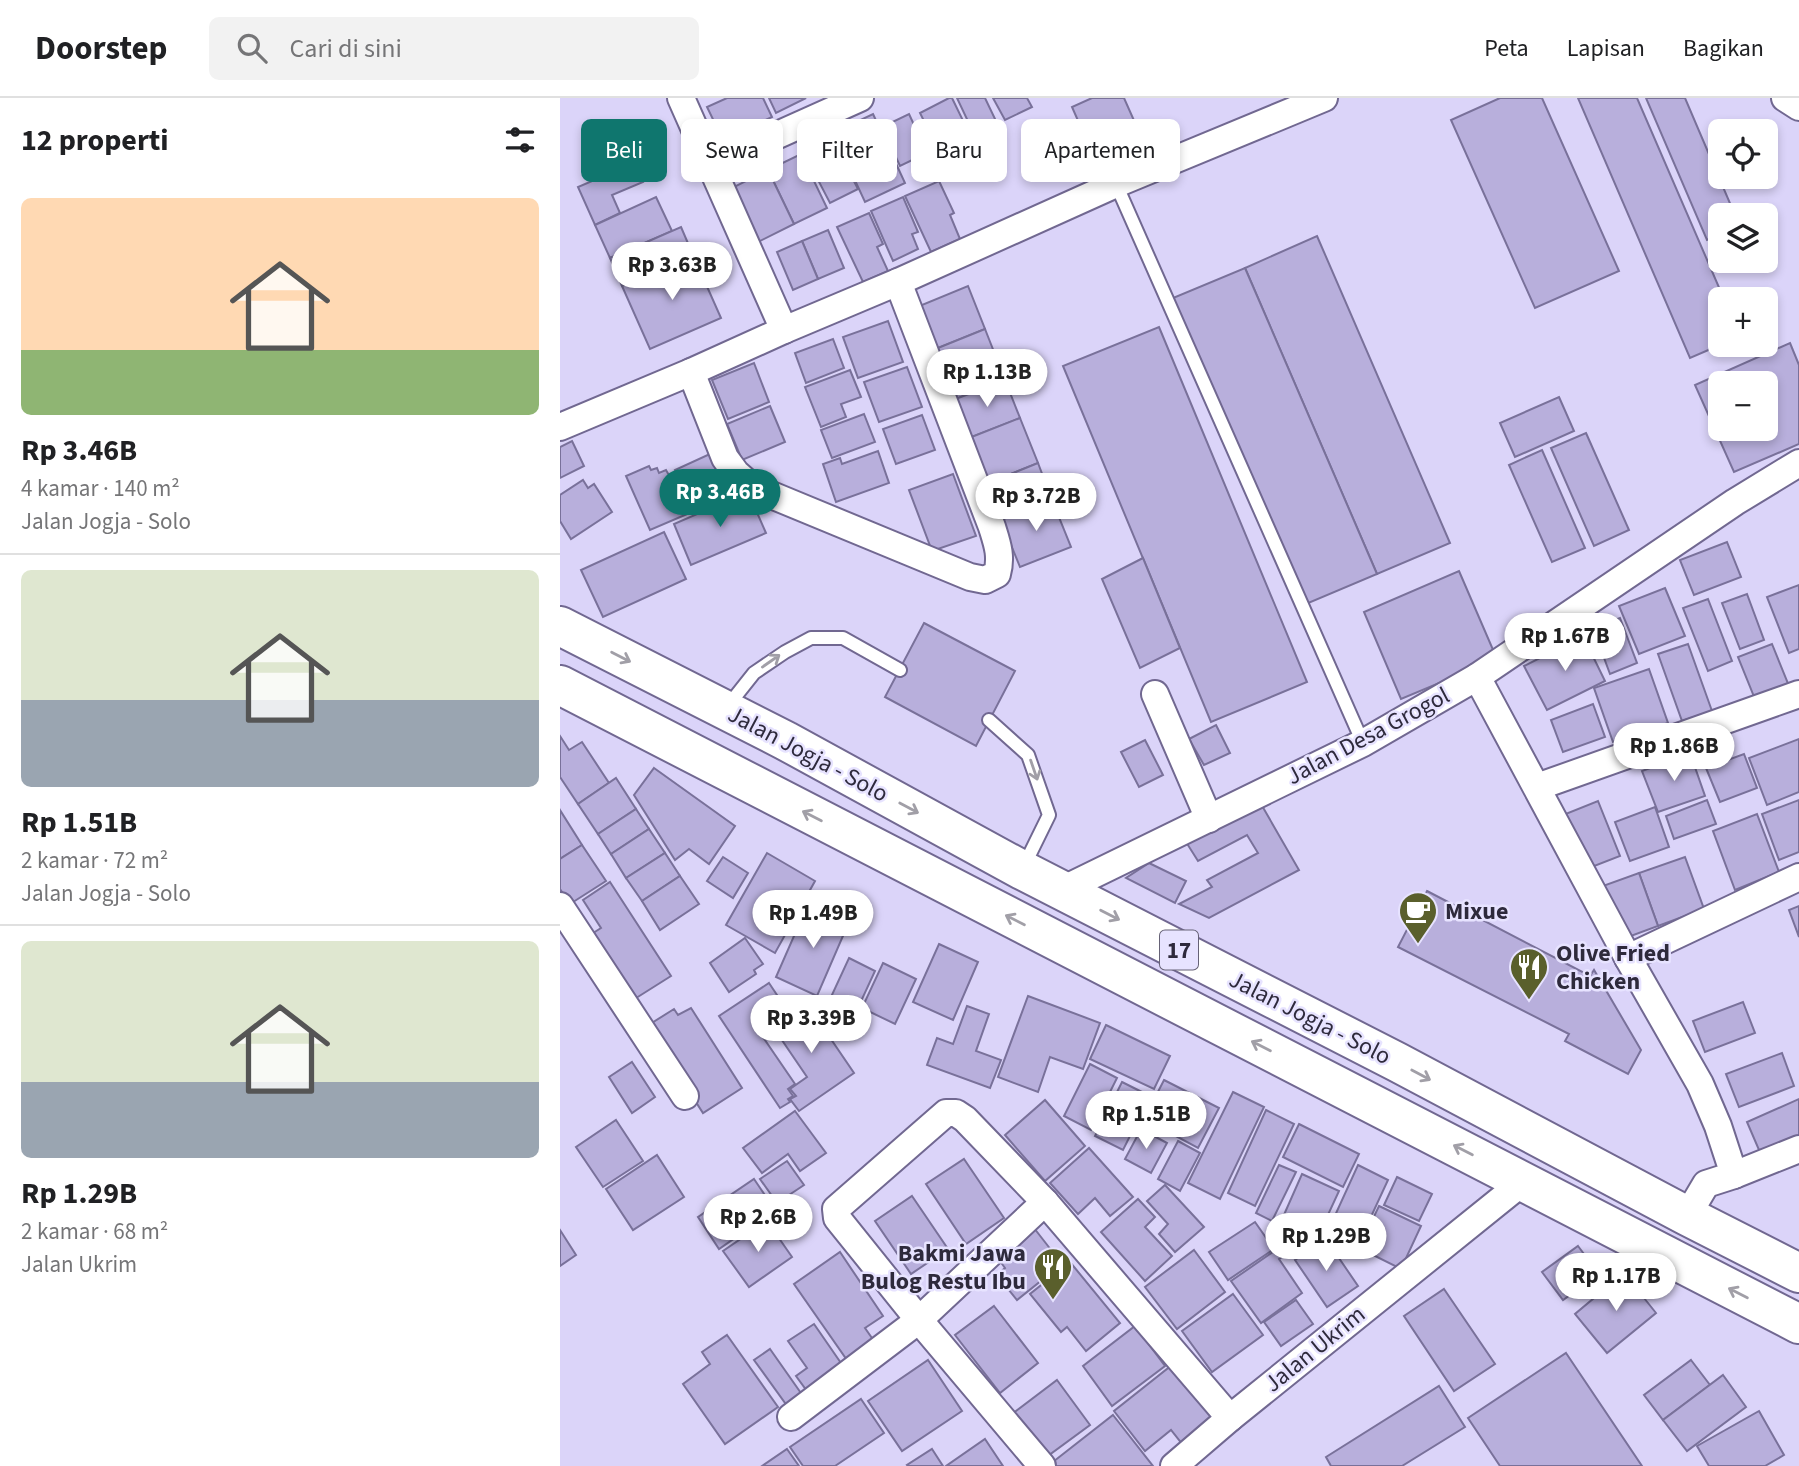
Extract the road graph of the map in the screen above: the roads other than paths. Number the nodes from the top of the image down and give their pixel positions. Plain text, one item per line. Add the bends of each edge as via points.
1 (681, 98) edge
2 (1324, 98) edge
3 (1785, 98) edge
4 (849, 100) edge
5 (1799, 107) edge
6 (690, 119) edge
7 (783, 132) edge
8 (718, 182) edge
9 (1116, 184) junction
10 (898, 282) junction
11 (784, 330) junction
12 (691, 373) junction
13 (560, 426) edge
14 (1797, 470) edge
15 (560, 626) edge
16 (900, 670) dead end
17 (1477, 677) junction
18 (561, 688) edge
19 (1155, 694) dead end
20 (1799, 694) edge
21 (724, 710) junction
22 (989, 720) dead end
23 (1363, 743) junction
24 (1537, 787) junction
25 (1209, 818) junction
26 (1022, 870) junction
27 (1799, 877) edge
28 (1062, 890) junction
29 (560, 906) edge
30 (1629, 958) junction
31 (685, 1096) dead end
32 (1799, 1149) edge
33 (1734, 1175) junction
34 (1524, 1181) junction
35 (1045, 1202) junction
36 (1688, 1216) junction
37 (1799, 1273) edge
38 (919, 1320) junction
39 (1799, 1324) edge
40 (791, 1417) dead end
41 (1230, 1418) junction
42 (1042, 1466) edge
43 (1174, 1466) edge

1 - 6 street
2 - 9 street
3 - 5 street
4 - 7 street
8 - 11 street
9 - 10 street
9 - 23 lane
10 - 11 street
10 - 12 street via 1000,551 997,574 985,580 752,486 725,458
11 - 12 street
12 - 13 street
14 - 17 street, Jalan Desa Grogol via 1735,502
15 -> 21 highway, Jalan Jogja - Solo / 17
21 -> 16 lane via 754,673 811,638 843,638
17 - 23 street, Jalan Desa Grogol
17 - 24 street
34 -> 18 highway, Jalan Jogja - Solo / 17
19 - 25 street
20 - 24 street
21 -> 26 highway, Jalan Jogja - Solo / 17
22 -> 26 lane via 1028,755 1049,815
23 - 25 street, Jalan Desa Grogol
24 - 30 street
25 - 28 street, Jalan Desa Grogol
26 - 28 highway, Jalan Jogja - Solo / 17
27 - 30 street
28 -> 36 highway, Jalan Jogja - Solo / 17
29 - 31 street
30 - 33 street via 1700,1084
32 - 33 street
33 - 36 street via 1706,1184
39 -> 34 highway, Jalan Jogja - Solo / 17
34 - 41 street, Jalan Ukrim
35 - 38 street
35 - 38 street via 956,1112 946,1113 836,1209 837,1218
35 - 41 street
36 - 37 highway, Jalan Jogja - Solo / 17
38 - 40 street
38 - 42 street
41 - 43 street, Jalan Ukrim

